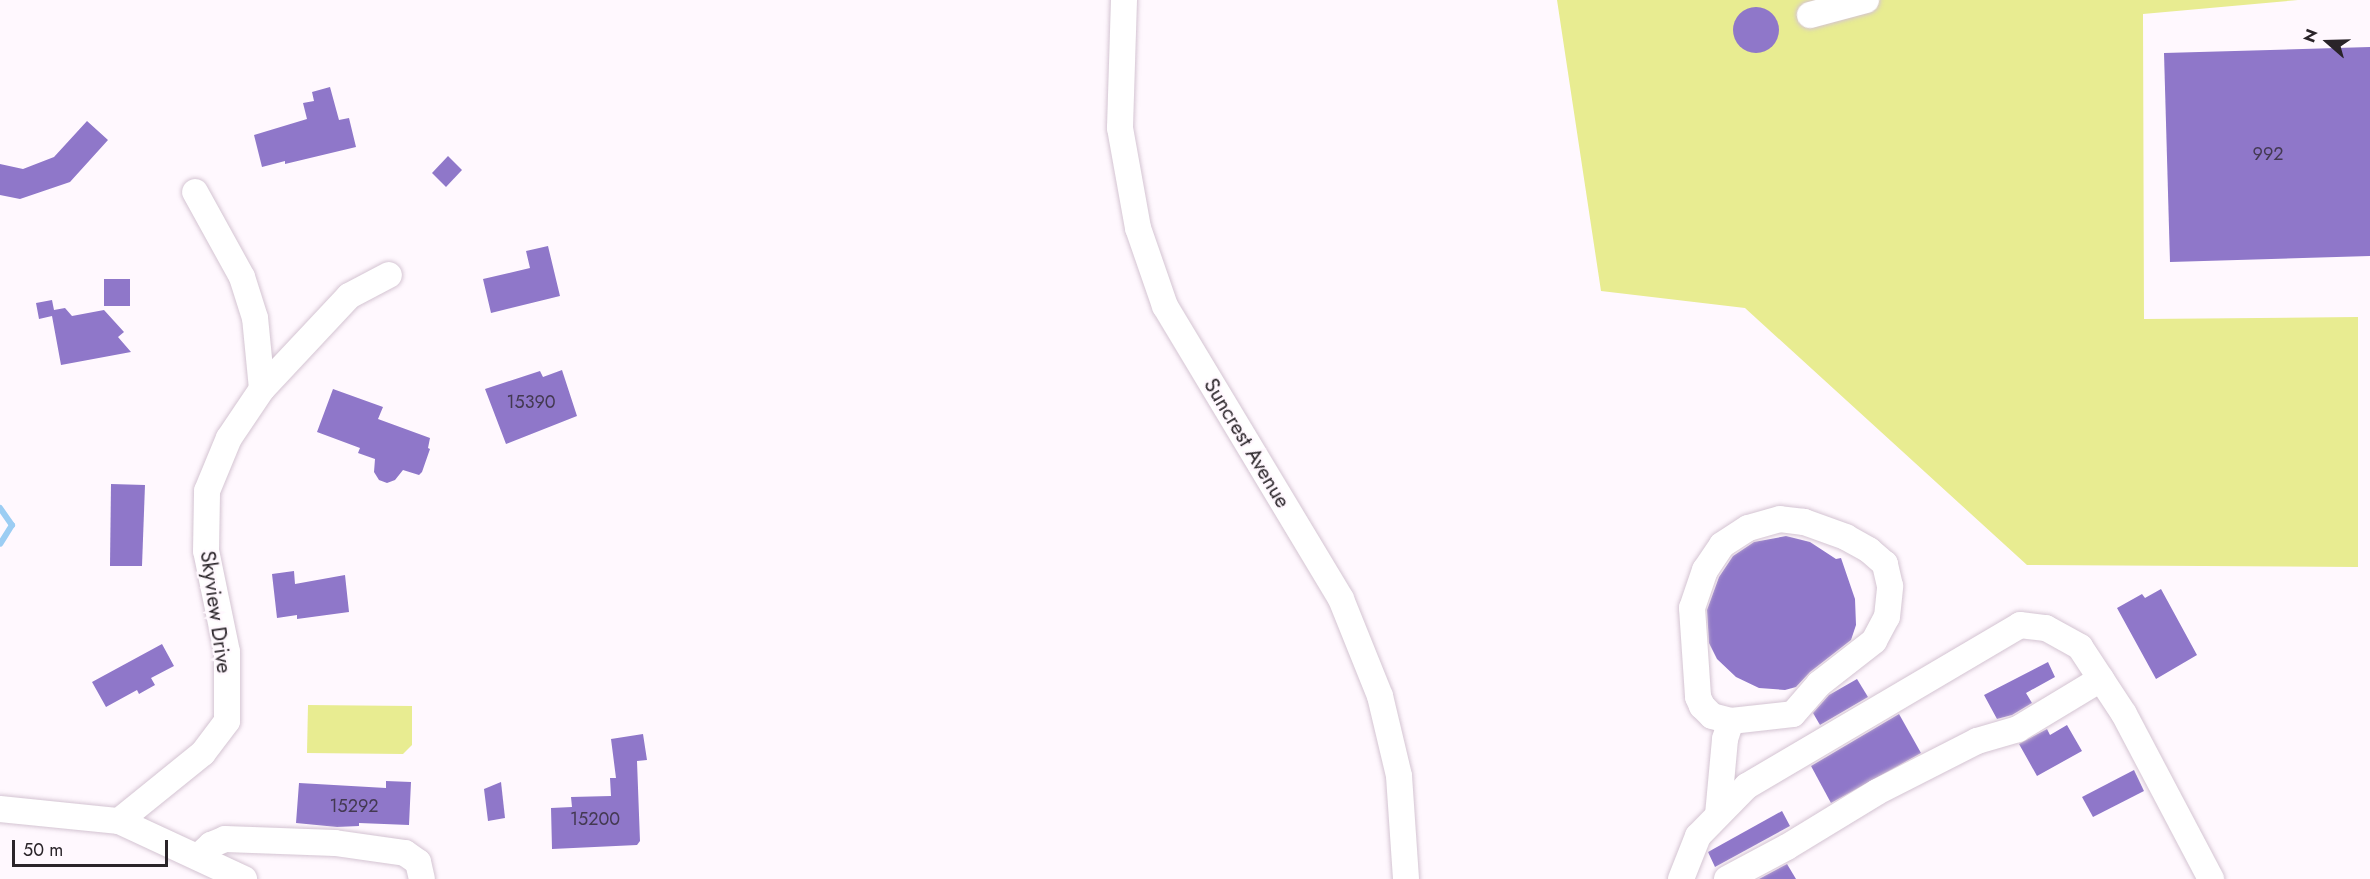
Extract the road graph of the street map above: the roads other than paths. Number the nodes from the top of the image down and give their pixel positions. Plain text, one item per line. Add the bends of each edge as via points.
1 (1124, 0) edge
2 (1866, 0) edge
3 (1810, 15) dead end
4 (195, 192) dead end
5 (389, 275) dead end
6 (262, 389) junction
7 (2101, 679) junction
8 (1731, 721) junction
9 (0, 809) edge
10 (1718, 815) junction
11 (119, 821) junction
12 (198, 857) junction
13 (244, 879) edge
14 (422, 879) edge
15 (1406, 879) edge
16 (1682, 879) edge
17 (1727, 879) edge
18 (2211, 879) edge

1 - 15 street, Suncrest Avenue via 1120,128 1138,228 1165,306 1345,610 1380,696 1400,776
2 - 3 street
4 - 6 street via 242,278 255,318
5 - 6 street, Skyview Drive via 349,296
6 - 11 street, Skyview Drive via 229,438 207,490 206,551 227,652 227,721 203,753
7 - 10 street via 2080,647 2046,628 2020,625 1747,786
7 - 17 street via 2018,729 1977,741 1877,792
7 - 18 street via 2124,714
8 - 8 street via 1793,714 1819,684 1874,641 1887,617 1890,586 1885,564 1846,537 1804,522 1780,519 1748,528 1722,545 1705,570 1692,608 1698,697 1712,716
8 - 10 street via 1725,739
9 - 11 street
10 - 16 street via 1698,836
11 - 12 street
12 - 13 street
12 - 14 street via 225,839 335,843 405,854 418,862

